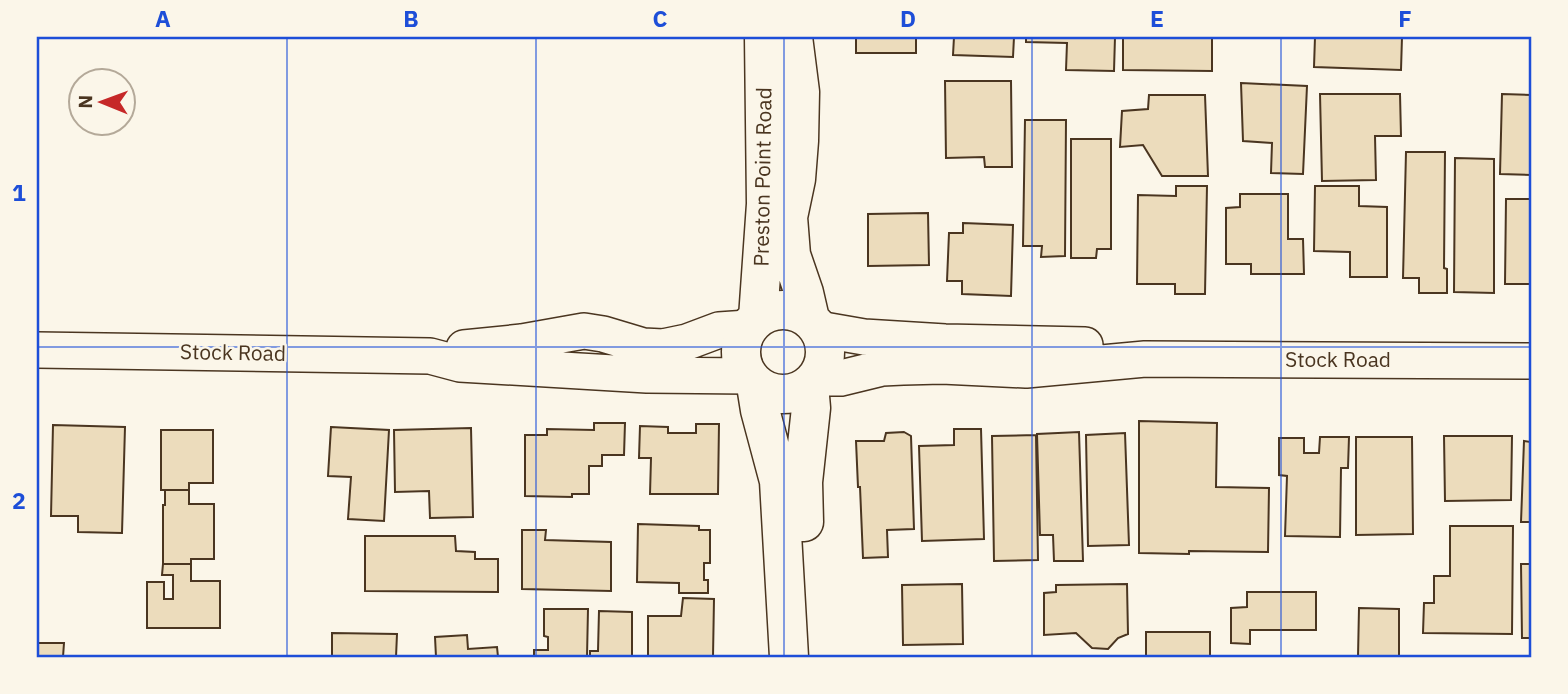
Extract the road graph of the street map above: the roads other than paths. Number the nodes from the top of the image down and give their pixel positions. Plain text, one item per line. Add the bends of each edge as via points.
1 (764, 37) edge
2 (793, 37) edge
3 (753, 323) junction
4 (814, 324) junction
5 (37, 350) edge
6 (430, 356) junction
7 (1145, 359) junction
8 (1531, 360) edge
9 (752, 381) junction
10 (813, 382) junction
11 (789, 657) edge
12 (810, 657) edge

1 - 3 main road, Preston Point Road via 766,204
2 - 4 main road, Preston Point Road via 800,93 799,141 788,217 791,255
3 - 4 main road, Stock Road via 771,311 784,309 798,312
3 - 6 street, Stock Road via 663,347 584,331
3 - 9 main road via 742,341 741,354
4 - 7 street, Stock Road via 864,337 1119,345
4 - 10 main road via 825,351
5 - 6 street, Stock Road
6 - 9 street, Stock Road via 460,364
7 - 8 street, Stock Road
7 - 10 street, Stock Road via 1026,370 903,367
9 - 10 main road, Stock Road via 777,394 800,391
9 - 11 main road via 779,481
10 - 12 main road via 803,482

